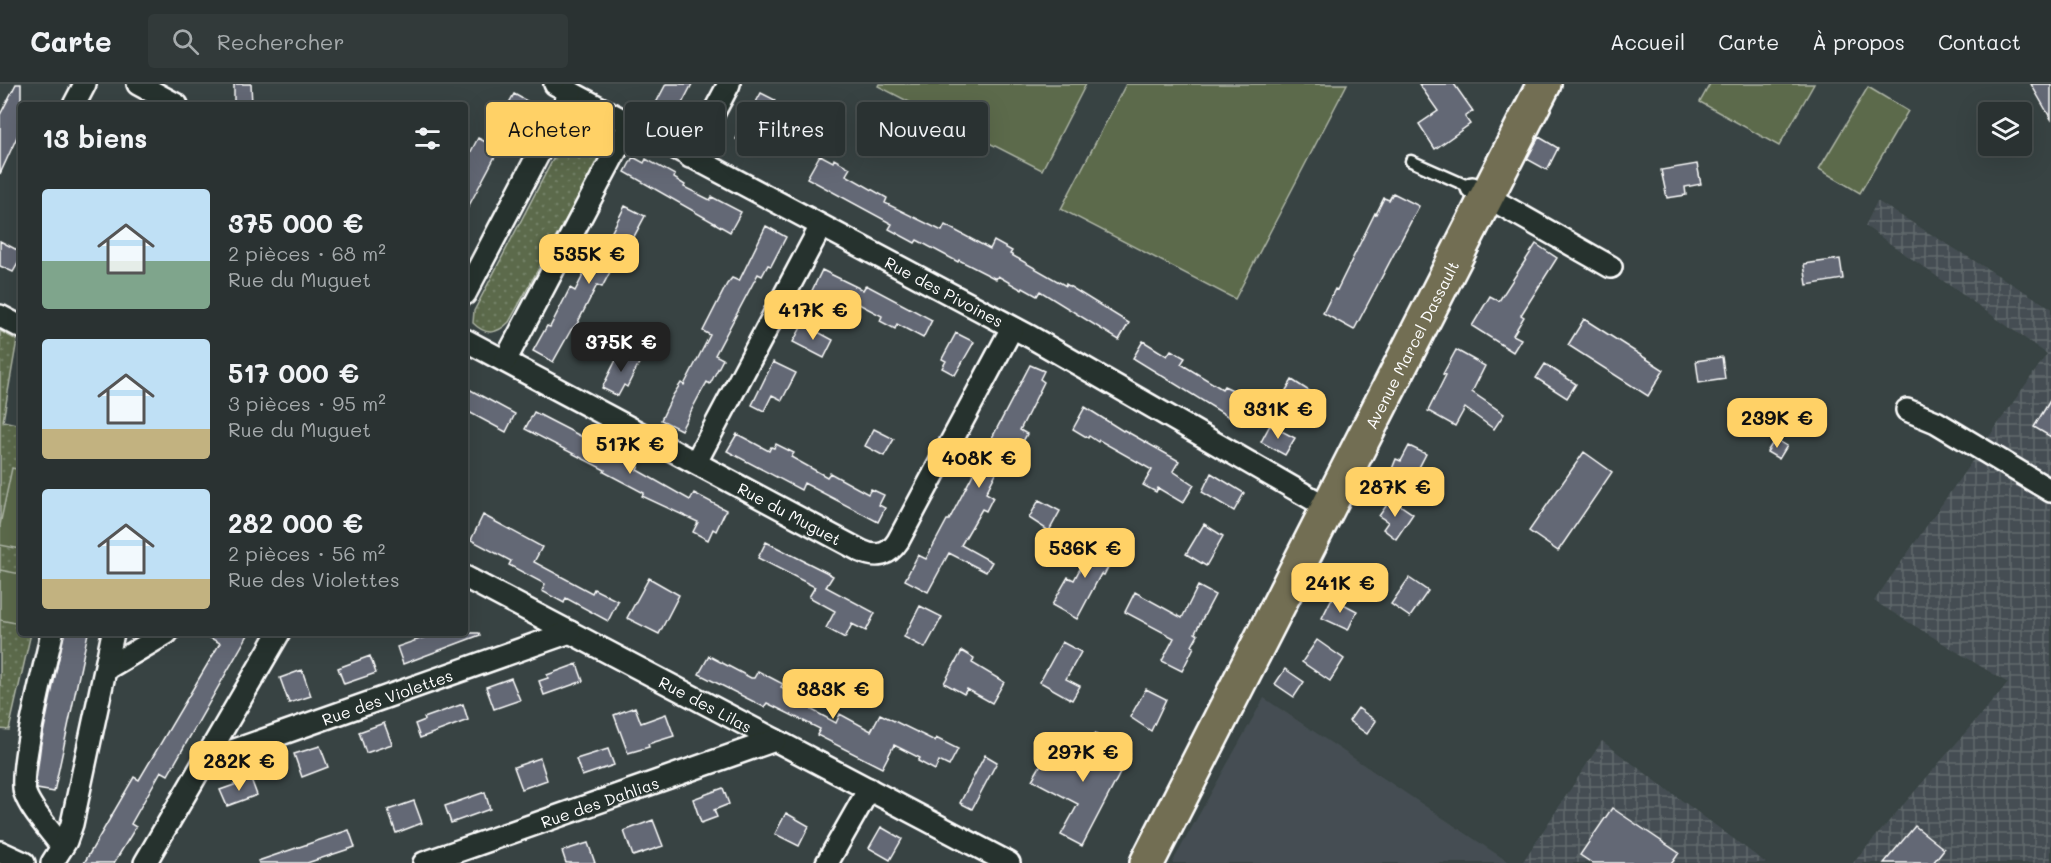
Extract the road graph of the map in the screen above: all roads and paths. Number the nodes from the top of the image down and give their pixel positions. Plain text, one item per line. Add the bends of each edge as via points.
1 (86, 84) edge
2 (138, 84) edge
3 (729, 84) edge
4 (1526, 84) edge
5 (1544, 84) edge
6 (563, 88) edge
7 (76, 102) edge
8 (171, 102) edge
9 (625, 121) edge
10 (625, 133) edge
11 (690, 157) joint
12 (1411, 162) dead end
13 (1480, 192) junction
14 (821, 226) junction
15 (472, 262) edge
16 (1611, 267) dead end
17 (468, 280) edge
18 (0, 316) edge
19 (18, 325) edge
20 (1012, 328) junction
21 (468, 342) edge
22 (505, 361) junction
23 (1907, 410) dead end
24 (696, 462) junction
25 (2051, 491) edge
26 (1321, 505) junction
27 (468, 579) edge
28 (570, 632) junction
29 (51, 636) edge
30 (113, 636) edge
31 (162, 636) edge
32 (277, 636) edge
33 (105, 669) junction
34 (775, 740) junction
35 (204, 761) junction
36 (869, 789) junction
37 (0, 852) edge
38 (57, 855) edge
39 (24, 863) edge
40 (145, 863) edge
41 (424, 863) edge
42 (827, 863) edge
43 (1010, 863) edge
44 (1131, 863) edge
45 (1147, 863) edge

1 - 7 street
2 - 8 street
3 - 11 street
4 - 13 main road, Avenue Marcel Dassault
5 - 13 main road, Avenue Marcel Dassault
6 - 9 street, Rue des Pivoines
6 - 15 street
10 - 22 street
11 - 14 street, Rue des Pivoines
12 - 13 lane
13 - 16 street
13 - 26 main road, Avenue Marcel Dassault
14 - 20 street, Rue des Pivoines
14 - 24 street
15 - 17 street
18 - 19 street
20 - 24 street, Rue du Muguet via 898,541 885,554 861,551
20 - 26 street, Rue des Pivoines
21 - 22 street, Rue du Muguet
22 - 24 street, Rue du Muguet
23 - 25 street via 1936,422
26 - 44 main road, Avenue Marcel Dassault
26 - 45 main road, Avenue Marcel Dassault
27 - 28 street, Rue des Lilas
28 - 34 street, Rue des Lilas
28 - 35 street, Rue des Violettes
29 - 38 street via 23,786
30 - 33 street
31 - 33 street
32 - 35 street
33 - 38 street via 72,824
34 - 36 street, Rue des Lilas
34 - 41 street, Rue des Dahlias
35 - 40 street
36 - 42 street
36 - 43 street, Rue des Lilas
37 - 39 street

